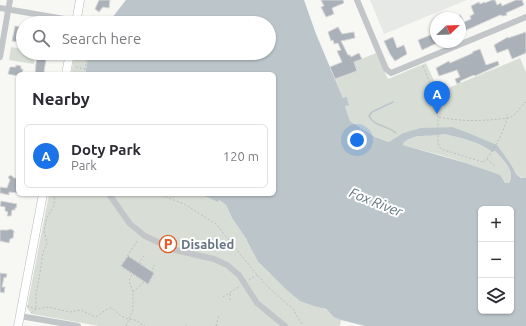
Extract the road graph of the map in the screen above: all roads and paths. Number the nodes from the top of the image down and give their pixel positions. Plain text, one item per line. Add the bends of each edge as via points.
1 (10, 0) edge
2 (80, 0) edge
3 (357, 0) edge
4 (0, 8) edge
5 (9, 9) junction
6 (45, 16) edge
7 (77, 16) edge
8 (526, 17) edge
9 (3, 24) edge
10 (0, 57) edge
11 (69, 60) edge
12 (87, 60) edge
13 (423, 66) dead end
14 (76, 67) dead end
15 (85, 69) junction
16 (66, 72) edge
17 (84, 72) edge
18 (526, 102) edge
19 (508, 114) dead end
20 (438, 117) junction
21 (508, 118) junction
22 (487, 158) junction
23 (495, 166) dead end
24 (43, 196) edge
25 (55, 196) edge
26 (110, 196) edge
27 (163, 196) edge
28 (137, 241) dead end
29 (128, 256) junction
30 (144, 256) dead end
31 (139, 263) junction
32 (155, 265) dead end
33 (151, 271) junction
34 (132, 273) dead end
35 (144, 282) dead end
36 (133, 292) junction
37 (230, 293) dead end
38 (230, 300) dead end
39 (27, 306) dead end
40 (36, 309) junction
41 (219, 315) dead end
42 (20, 316) junction
43 (30, 318) junction
44 (128, 319) junction
45 (18, 326) edge
46 (78, 326) edge
47 (126, 326) edge
48 (145, 326) edge
49 (186, 326) edge
50 (189, 326) edge
51 (216, 326) edge
52 (285, 326) edge
53 (303, 326) edge

1 - 5 street
2 - 7 main road
3 - 8 street via 389,73
4 - 5 street
5 - 6 street
5 - 9 street
9 - 10 street
11 - 16 main road
12 - 15 path
13 - 20 path via 435,95
14 - 15 path
15 - 17 path
18 - 21 path via 515,115
19 - 21 path
20 - 21 path via 474,122
20 - 22 path via 438,145 441,149 483,162
21 - 22 path
22 - 23 path
24 - 42 main road
25 - 40 path via 54,206 44,230 47,243 36,294
26 - 52 street via 130,224 145,236 175,250 214,258 228,265 257,303
27 - 53 path via 184,204 216,224 257,275 293,310
28 - 29 path
29 - 31 path
29 - 33 path via 121,266 148,284 154,273
30 - 31 path
31 - 33 path
32 - 33 path
34 - 36 path via 129,281
35 - 36 path
36 - 44 path via 133,310
37 - 38 path
39 - 40 path
40 - 43 path
40 - 44 path via 48,307 70,312 81,310 95,317 112,308
41 - 51 path
42 - 43 street
42 - 45 main road
43 - 46 street
44 - 47 path
44 - 48 path
49 - 50 path

